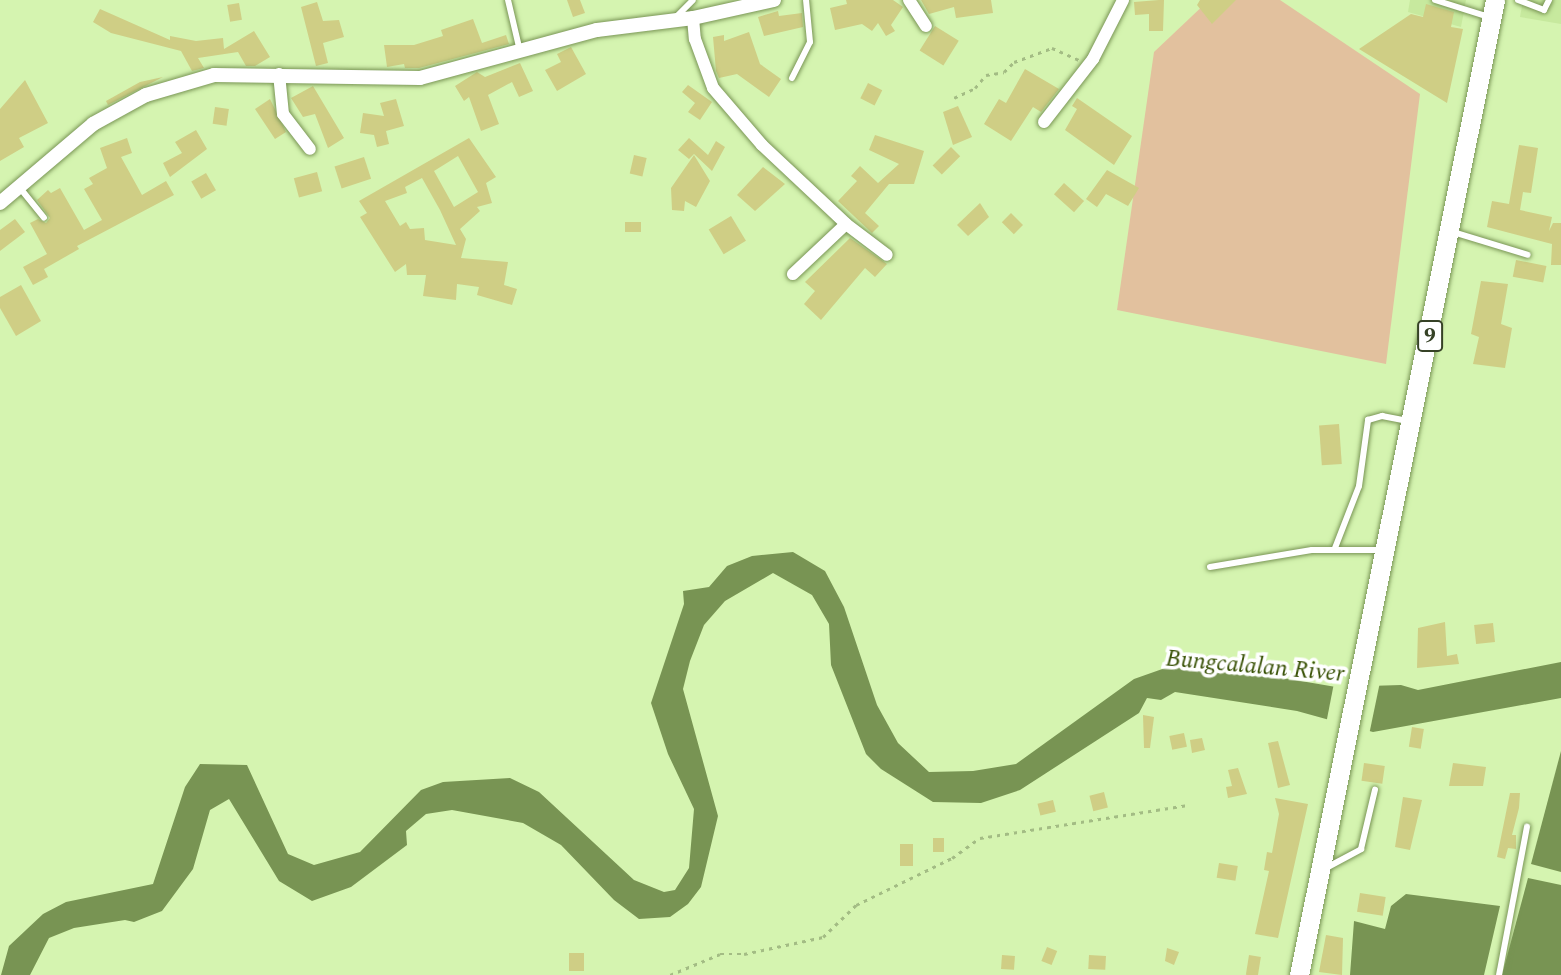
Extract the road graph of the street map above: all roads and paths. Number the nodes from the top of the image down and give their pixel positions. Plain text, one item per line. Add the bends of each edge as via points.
1 (508, 0) edge
2 (693, 0) edge
3 (774, 0) edge
4 (806, 0) edge
5 (909, 0) edge
6 (1123, 0) edge
7 (1434, 0) edge
8 (1518, 0) edge
9 (1549, 0) edge
10 (1493, 9) edge
11 (693, 18) junction
12 (674, 19) junction
13 (926, 26) dead end
14 (520, 51) junction
15 (1093, 59) junction
16 (279, 74) junction
17 (792, 78) dead end
18 (954, 98) dead end
19 (1044, 122) dead end
20 (310, 149) dead end
21 (19, 186) junction
22 (0, 203) edge
23 (44, 218) dead end
24 (846, 224) junction
25 (1451, 231) junction
26 (887, 255) dead end
27 (1528, 255) dead end
28 (793, 274) dead end
29 (1412, 422) junction
30 (1335, 548) junction
31 (1386, 551) junction
32 (1210, 567) dead end
33 (1376, 790) dead end
34 (1189, 805) dead end
35 (1527, 827) dead end
36 (1321, 871) junction
37 (670, 975) edge
38 (1299, 975) edge
39 (1499, 975) edge

1 - 14 lane
2 - 12 lane
3 - 11 street
4 - 17 lane via 810,41
5 - 13 street
6 - 15 street
7 - 10 lane
8 - 9 lane via 1544,10
10 - 25 highway, 9
11 - 12 street
11 - 24 street via 695,39 713,88 769,152
12 - 14 street via 610,27
14 - 16 street via 420,78
15 - 18 path via 1078,60 1052,48 1014,62 1004,72 986,75 975,88
15 - 19 street
16 - 20 street via 283,114
16 - 21 street via 214,75 146,96 93,124
21 - 22 street
21 - 23 lane
24 - 26 street
24 - 28 street
25 - 27 lane
25 - 29 highway, 9
29 - 30 lane via 1382,416 1368,420 1359,486
29 - 31 highway, 9
30 - 31 lane
30 - 32 lane
31 - 36 highway, 9
33 - 36 lane via 1361,849
34 - 37 path via 980,838 952,858 856,905 823,937 744,954 720,954
35 - 39 lane
36 - 38 highway, 9

